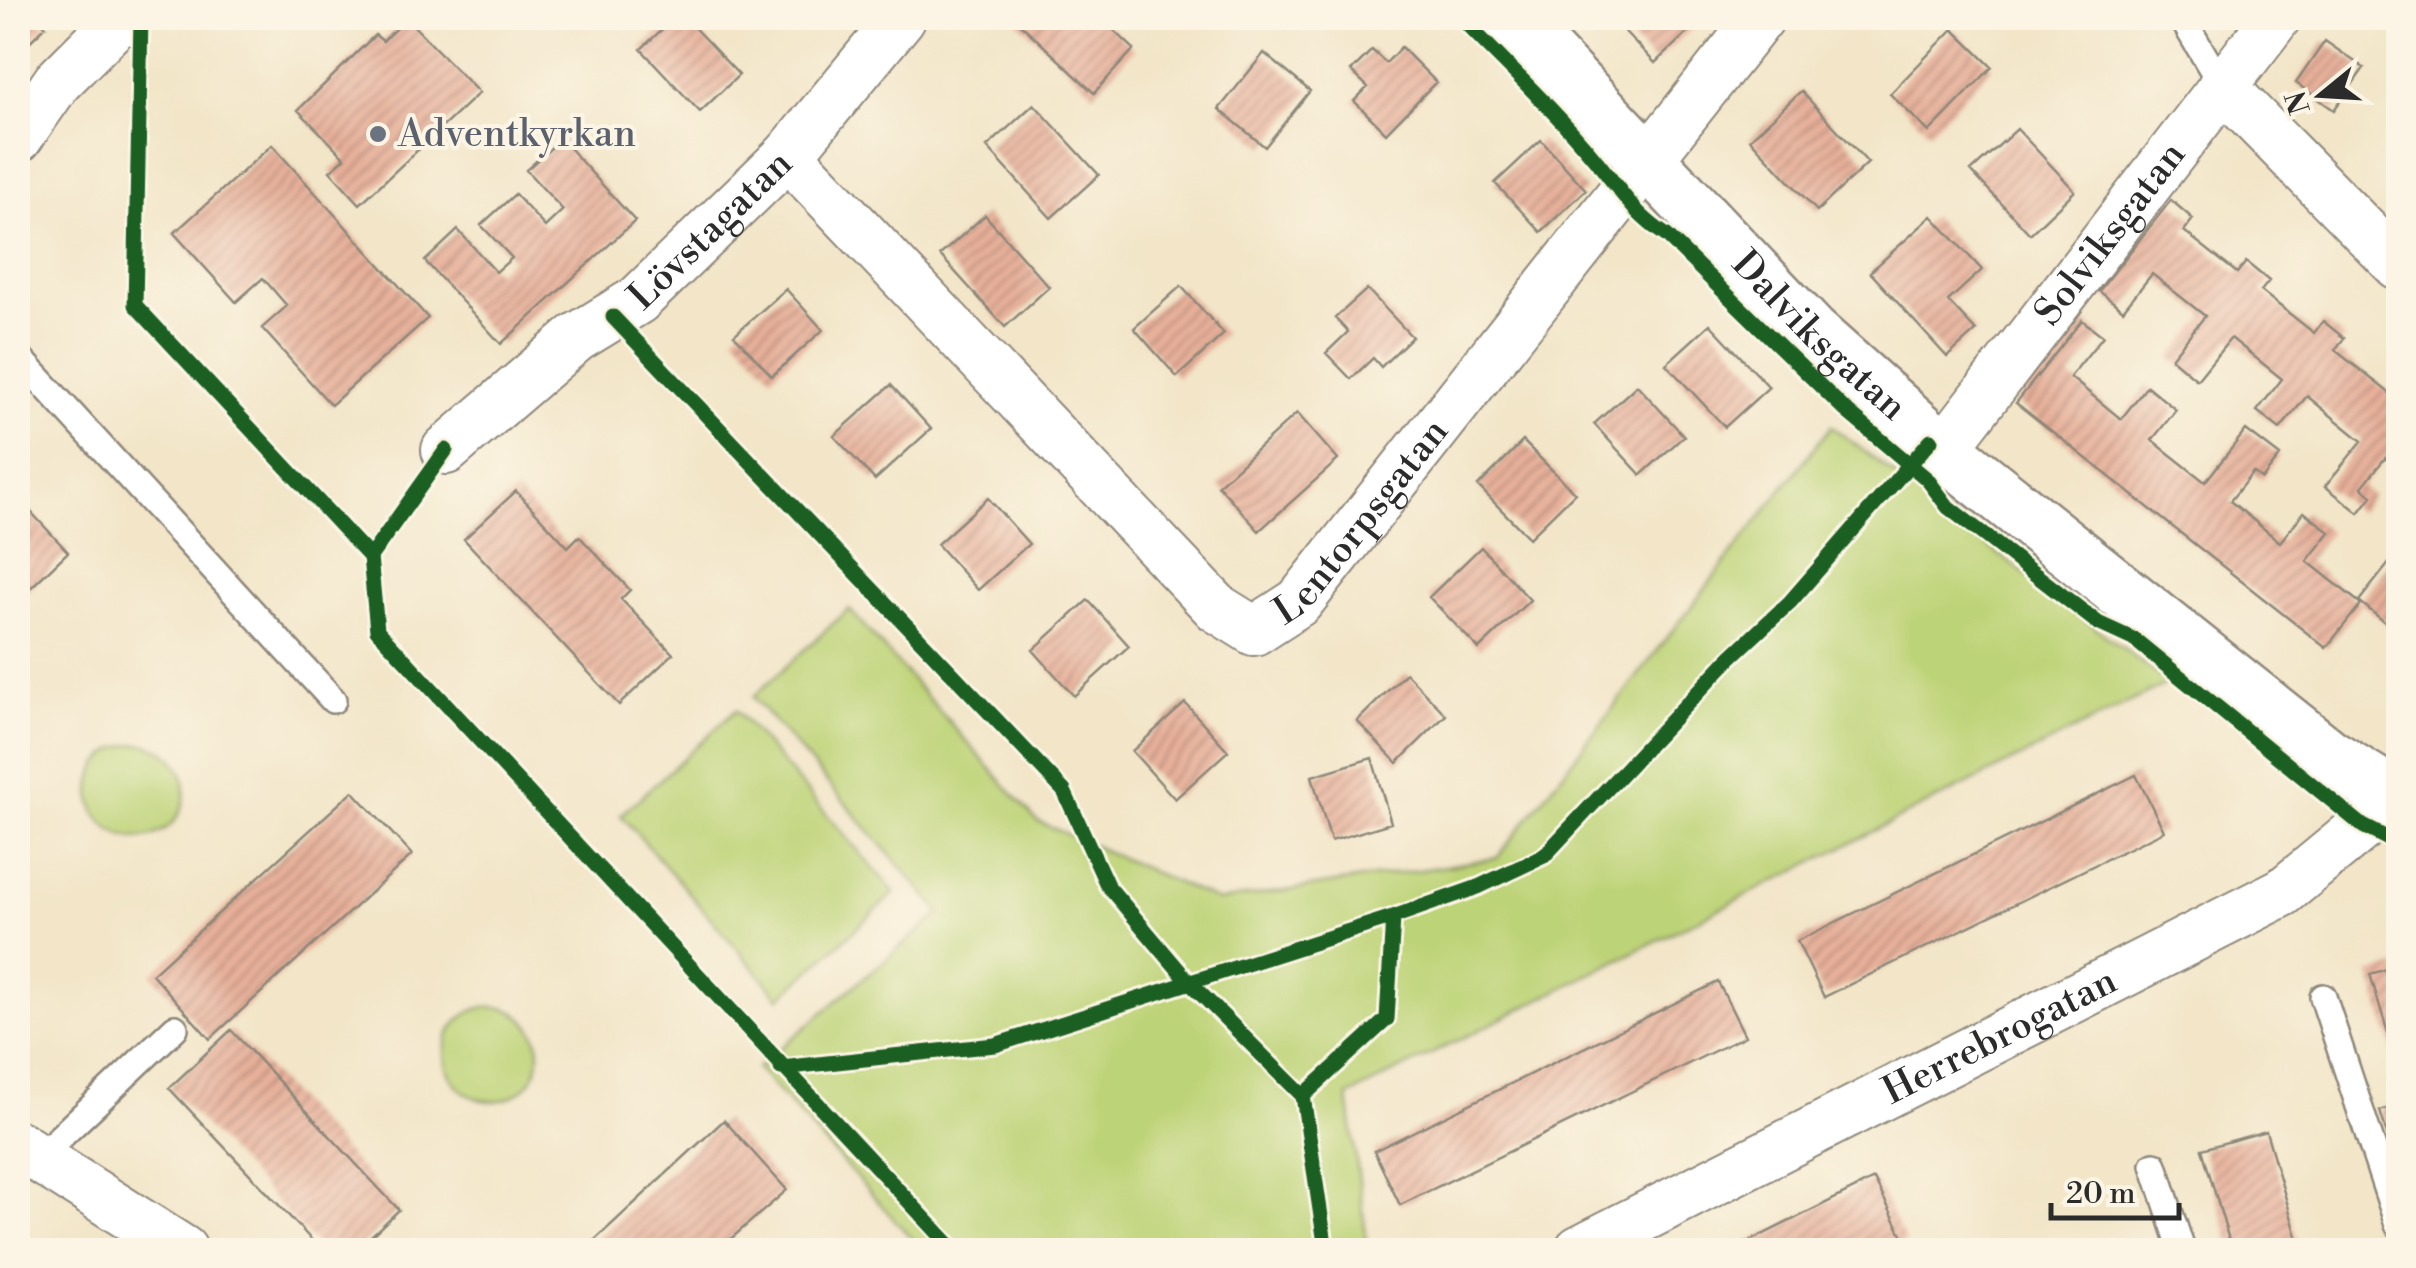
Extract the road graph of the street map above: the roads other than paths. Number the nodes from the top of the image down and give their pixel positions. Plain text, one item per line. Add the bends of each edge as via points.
1 (120, 18) edge
2 (901, 18) edge
3 (1512, 18) edge
4 (1760, 18) edge
5 (2182, 18) edge
6 (2276, 18) edge
7 (2222, 86) junction
8 (18, 138) edge
9 (788, 155) junction
10 (1648, 163) junction
11 (2398, 265) edge
12 (18, 356) edge
13 (1944, 449) junction
14 (446, 450) dead end
15 (333, 700) dead end
16 (2397, 796) edge
17 (2322, 997) dead end
18 (174, 1028) dead end
19 (28, 1151) edge
20 (2154, 1165) dead end
21 (2398, 1224) edge
22 (183, 1250) edge
23 (1579, 1250) edge
24 (2182, 1250) edge

1 - 8 street via 57,82
2 - 9 street, Lövstagatan
3 - 10 street, Dalviksgatan
4 - 10 street, Lentorpsgatan
5 - 7 lane
6 - 7 street, Solviksgatan
7 - 11 street
7 - 13 street, Solviksgatan
9 - 10 street, Lentorpsgatan via 1217,608 1254,631 1299,602
9 - 14 street, Lövstagatan via 638,300 576,338
10 - 13 street, Dalviksgatan via 1812,333
12 - 15 lane
13 - 16 street, Dalviksgatan via 2328,756
16 - 23 street, Herrebrogatan via 2282,892
17 - 21 lane
18 - 19 lane
19 - 22 street
20 - 24 lane

